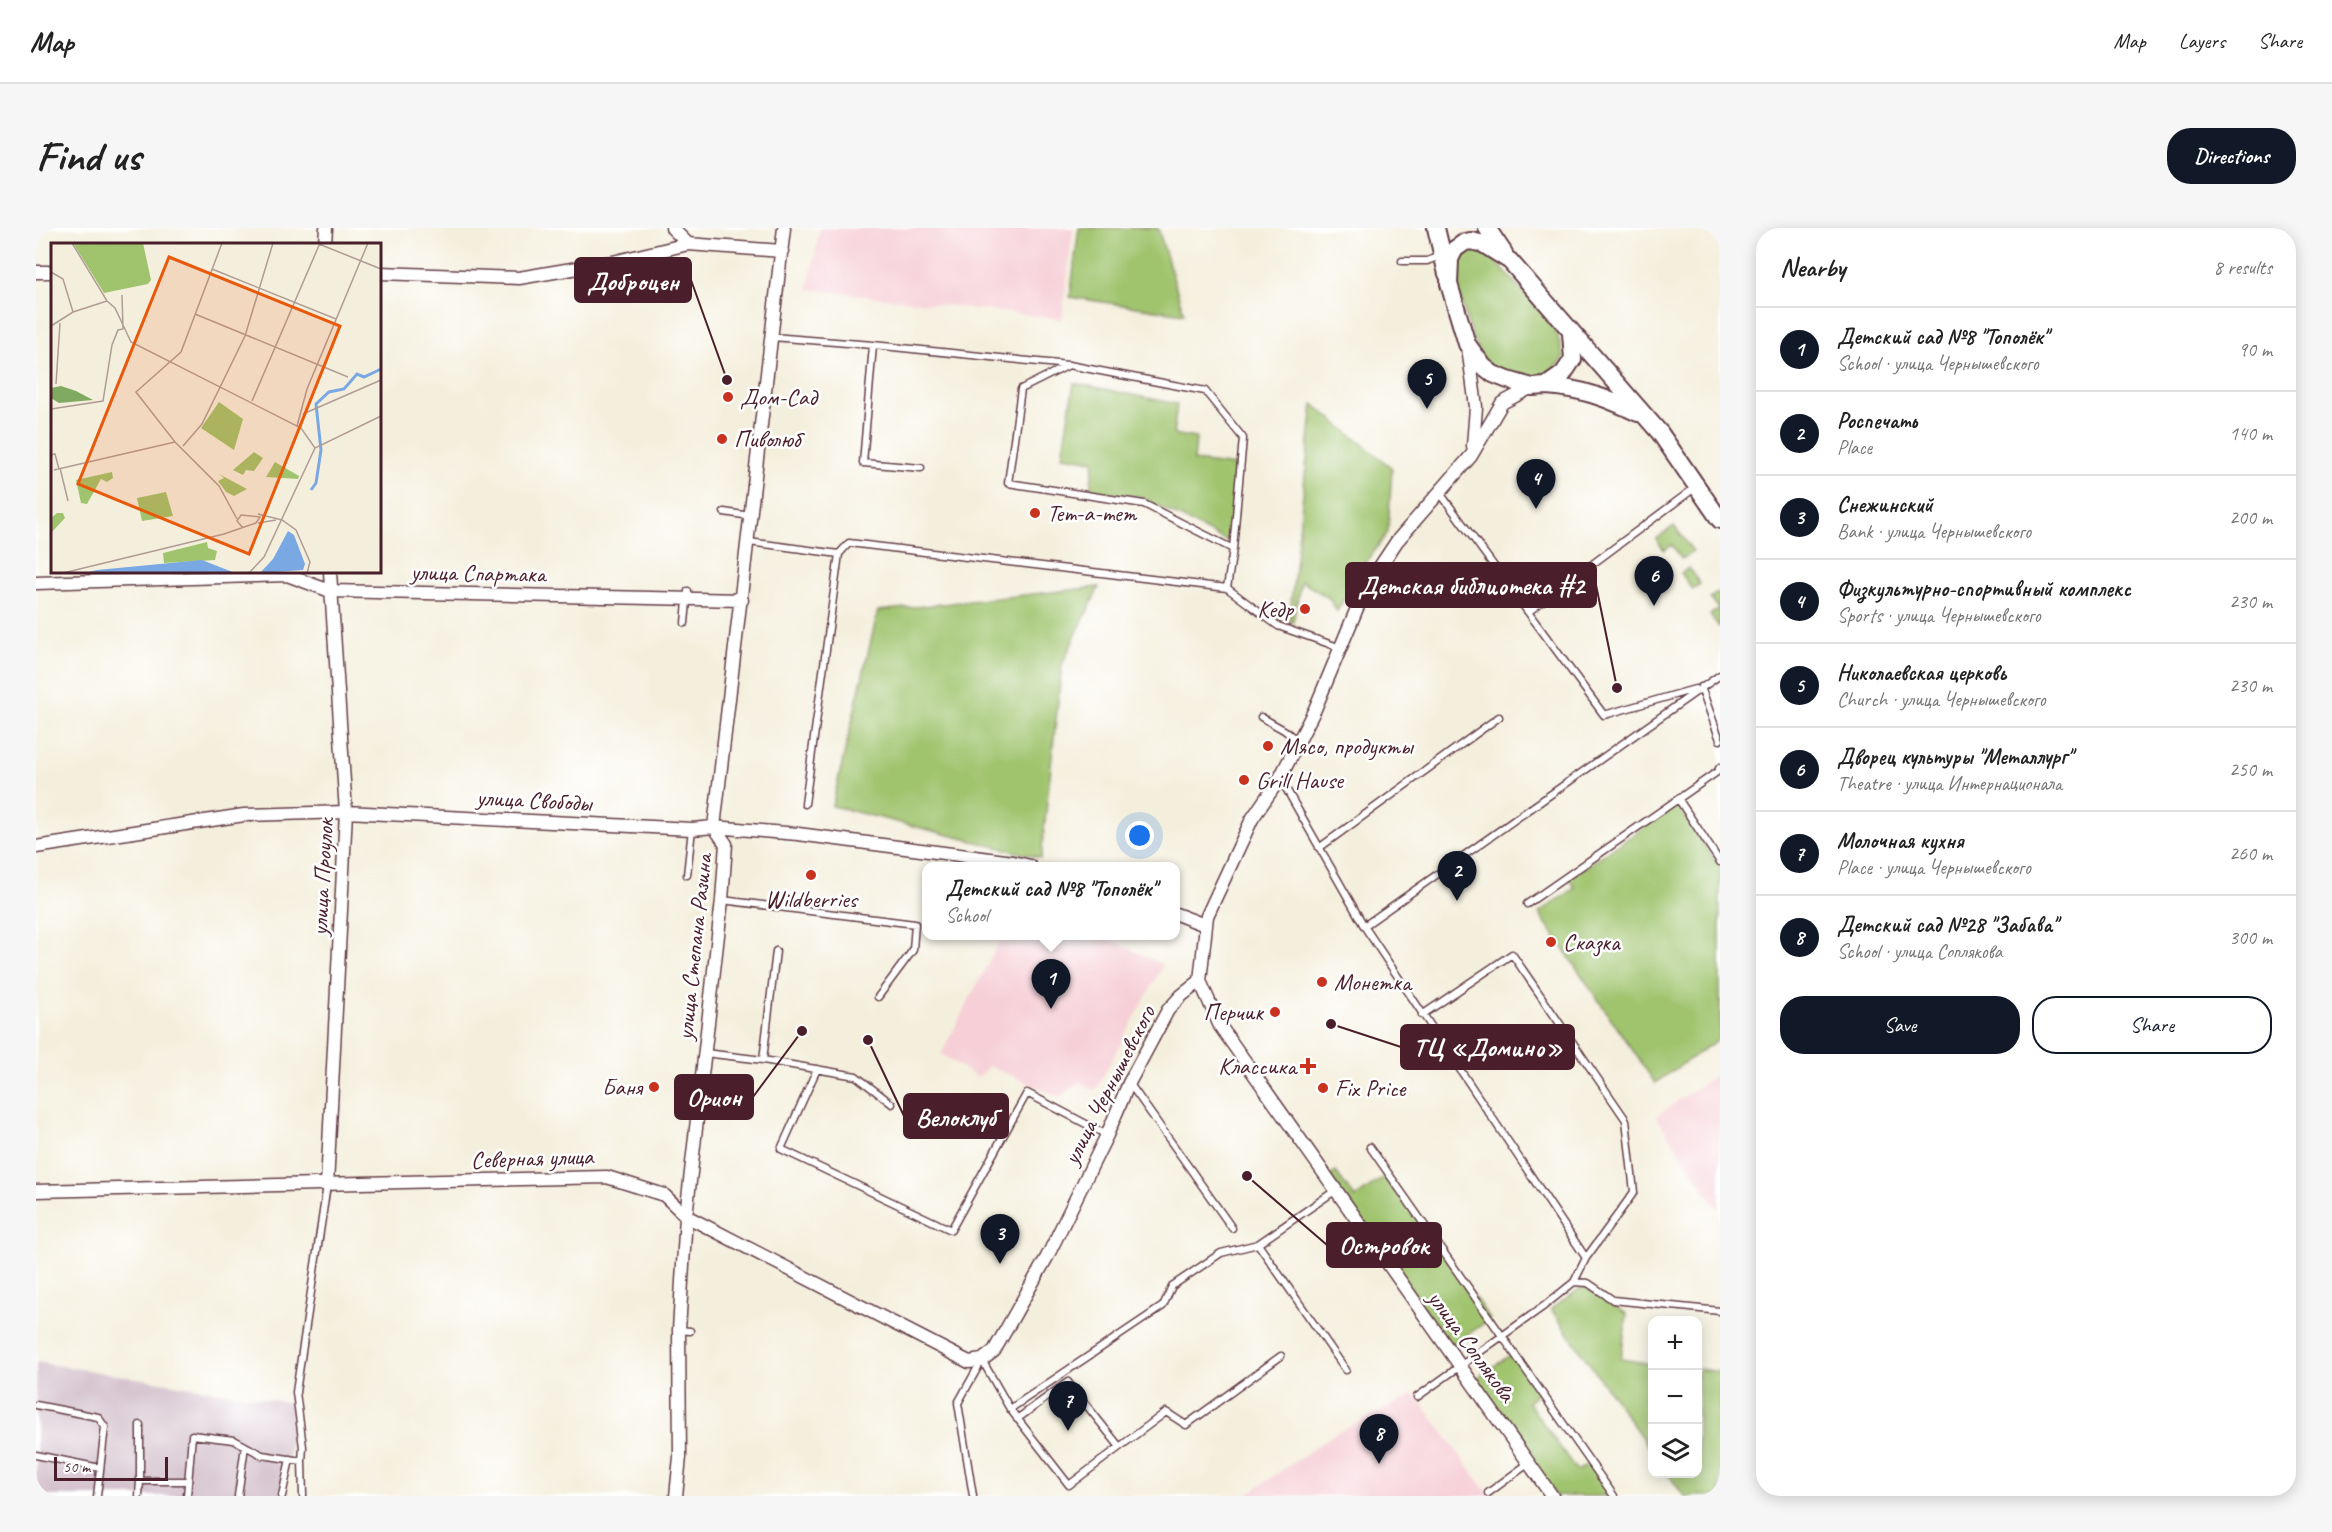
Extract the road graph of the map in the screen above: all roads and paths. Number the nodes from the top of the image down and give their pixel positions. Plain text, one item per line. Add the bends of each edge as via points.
1 (326, 228) edge
2 (672, 228) edge
3 (784, 228) edge
4 (1436, 228) edge
5 (1487, 228) edge
6 (325, 243) edge
7 (688, 244) junction
8 (782, 251) junction
9 (1442, 256) junction
10 (1401, 261) dead end
11 (1510, 261) junction
12 (381, 273) edge
13 (1449, 284) junction
14 (1571, 333) junction
15 (772, 337) junction
16 (1467, 344) junction
17 (873, 345) junction
18 (1069, 365) junction
19 (1539, 387) junction
20 (1647, 417) junction
21 (1471, 456) junction
22 (921, 468) dead end
23 (1698, 486) junction
24 (1440, 493) junction
25 (724, 513) dead end
26 (752, 516) junction
27 (1720, 520) edge
28 (749, 542) junction
29 (1233, 549) junction
30 (839, 554) junction
31 (330, 573) edge
32 (36, 583) edge
33 (1227, 588) junction
34 (330, 591) junction
35 (688, 595) junction
36 (742, 600) junction
37 (1528, 612) junction
38 (685, 623) dead end
39 (1341, 649) junction
40 (1720, 675) edge
41 (1701, 687) junction
42 (1261, 717) dead end
43 (1498, 717) dead end
44 (1720, 740) edge
45 (1299, 741) junction
46 (1720, 767) edge
47 (1280, 778) junction
48 (1678, 800) junction
49 (805, 804) dead end
50 (346, 812) junction
51 (714, 827) junction
52 (692, 829) junction
53 (36, 847) edge
54 (1318, 848) junction
55 (1013, 862) edge
56 (1720, 862) edge
57 (687, 874) dead end
58 (722, 900) junction
59 (1527, 904) dead end
60 (1180, 916) edge
61 (1205, 925) junction
62 (1364, 926) junction
63 (776, 951) dead end
64 (1200, 981) junction
65 (878, 997) dead end
66 (1422, 1015) junction
67 (705, 1053) junction
68 (763, 1060) junction
69 (817, 1069) junction
70 (1129, 1083) junction
71 (892, 1104) dead end
72 (1107, 1135) junction
73 (1370, 1147) dead end
74 (327, 1185) junction
75 (36, 1191) edge
76 (1336, 1191) junction
77 (686, 1216) junction
78 (1232, 1228) dead end
79 (1258, 1244) junction
80 (1586, 1258) junction
81 (1574, 1282) junction
82 (1720, 1311) edge
83 (1502, 1336) junction
84 (1281, 1356) dead end
85 (982, 1360) junction
86 (1460, 1366) junction
87 (1346, 1370) dead end
88 (1417, 1397) dead end
89 (36, 1405) edge
90 (1010, 1409) junction
91 (1017, 1419) junction
92 (140, 1425) dead end
93 (245, 1446) junction
94 (1119, 1446) junction
95 (36, 1455) edge
96 (290, 1459) junction
97 (302, 1461) junction
98 (1529, 1463) junction
99 (100, 1468) junction
100 (140, 1481) junction
101 (188, 1481) junction
102 (1488, 1493) dead end
103 (97, 1496) edge
104 (139, 1496) edge
105 (187, 1496) edge
106 (238, 1496) edge
107 (282, 1496) edge
108 (303, 1496) edge
109 (676, 1496) edge
110 (973, 1496) edge
111 (1552, 1496) edge
112 (1614, 1496) edge

1 - 6 street
2 - 7 street
3 - 8 street, улица Степана Разина
4 - 9 main road
5 - 11 main road
7 - 8 street
7 - 12 street via 519,279
8 - 15 street, улица Степана Разина
9 - 10 lane via 1427,261
9 - 13 main road
11 - 13 main road via 1483,244 1465,242 1450,259
11 - 14 main road
13 - 16 main road
14 - 19 main road via 1573,359 1563,374
14 - 20 main road
15 - 17 lane
15 - 26 street, улица Степана Разина
16 - 19 main road via 1493,374
16 - 21 street via 1476,407
17 - 18 lane
17 - 22 lane via 863,463
18 - 29 lane via 1205,391 1243,438
18 - 29 lane via 1021,389 1008,483 1143,504
19 - 20 main road via 1569,388 1607,398
19 - 21 street via 1502,403
20 - 23 main road
21 - 24 street
23 - 27 main road
23 - 37 lane
24 - 37 lane
24 - 39 street via 1397,541 1365,589
25 - 26 lane
26 - 28 street, улица Степана Разина
28 - 30 lane
28 - 36 street, улица Степана Разина
29 - 33 lane
30 - 33 lane via 849,543
30 - 49 lane
31 - 34 street, улица Проулок
32 - 34 street, улица Спартака via 287,575
33 - 39 lane via 1278,626
34 - 35 street, улица Спартака
34 - 50 street, улица Проулок
35 - 36 street, улица Спартака
35 - 38 lane
36 - 51 street, улица Степана Разина
37 - 41 lane via 1604,715
39 - 45 street
40 - 41 lane
41 - 44 lane
41 - 62 lane
42 - 45 lane
43 - 54 lane
45 - 47 street
46 - 48 lane
47 - 54 lane
47 - 61 street via 1252,819
48 - 56 lane
48 - 59 lane
50 - 52 street, улица Свободы
50 - 53 street, улица Свободы via 244,815
50 - 74 street, улица Проулок
51 - 52 street, улица Свободы
51 - 55 street, улица Свободы
51 - 58 street, улица Степана Разина via 726,844
52 - 57 lane
54 - 62 lane
58 - 65 lane via 915,924 913,950
58 - 67 street, улица Степана Разина
60 - 61 street
61 - 64 street
62 - 66 lane
63 - 68 lane
64 - 70 street, улица Чернышевского via 1168,1010
64 - 76 street, улица Соплякова via 1220,1026
66 - 80 lane
66 - 80 lane via 1512,954 1626,1120 1634,1192
67 - 68 lane
67 - 77 street, улица Степана Разина
68 - 69 lane
69 - 71 lane via 856,1076
69 - 72 lane via 781,1149 951,1230 1027,1093
70 - 72 street, улица Чернышевского
70 - 78 lane
72 - 85 street, улица Чернышевского via 1035,1278 994,1351
73 - 83 lane
74 - 75 street, Северная улица
74 - 77 street, Северная улица via 607,1177 664,1195
74 - 97 lane via 296,1392
76 - 79 lane
76 - 86 street, улица Соплякова
77 - 85 street, Северная улица via 969,1362
77 - 109 street, улица Степана Разина
79 - 87 lane
79 - 90 lane via 1221,1253 1172,1286 1163,1306
80 - 81 lane
81 - 82 lane via 1588,1283 1613,1300
81 - 83 lane
83 - 86 lane
83 - 112 lane
84 - 94 lane via 1186,1425 1166,1412
85 - 90 lane
85 - 110 lane via 958,1402
86 - 88 lane
86 - 98 street, улица Соплякова
89 - 99 lane via 98,1417 105,1427
90 - 91 lane
91 - 94 lane via 1068,1382
91 - 94 lane via 1069,1485
92 - 100 lane
93 - 96 lane via 262,1455
93 - 101 lane via 234,1440 192,1435
93 - 106 lane
95 - 99 lane
96 - 97 lane
96 - 107 lane
97 - 108 lane
98 - 102 lane
98 - 111 street, улица Соплякова
99 - 103 lane
100 - 101 lane
100 - 104 lane
101 - 105 lane

